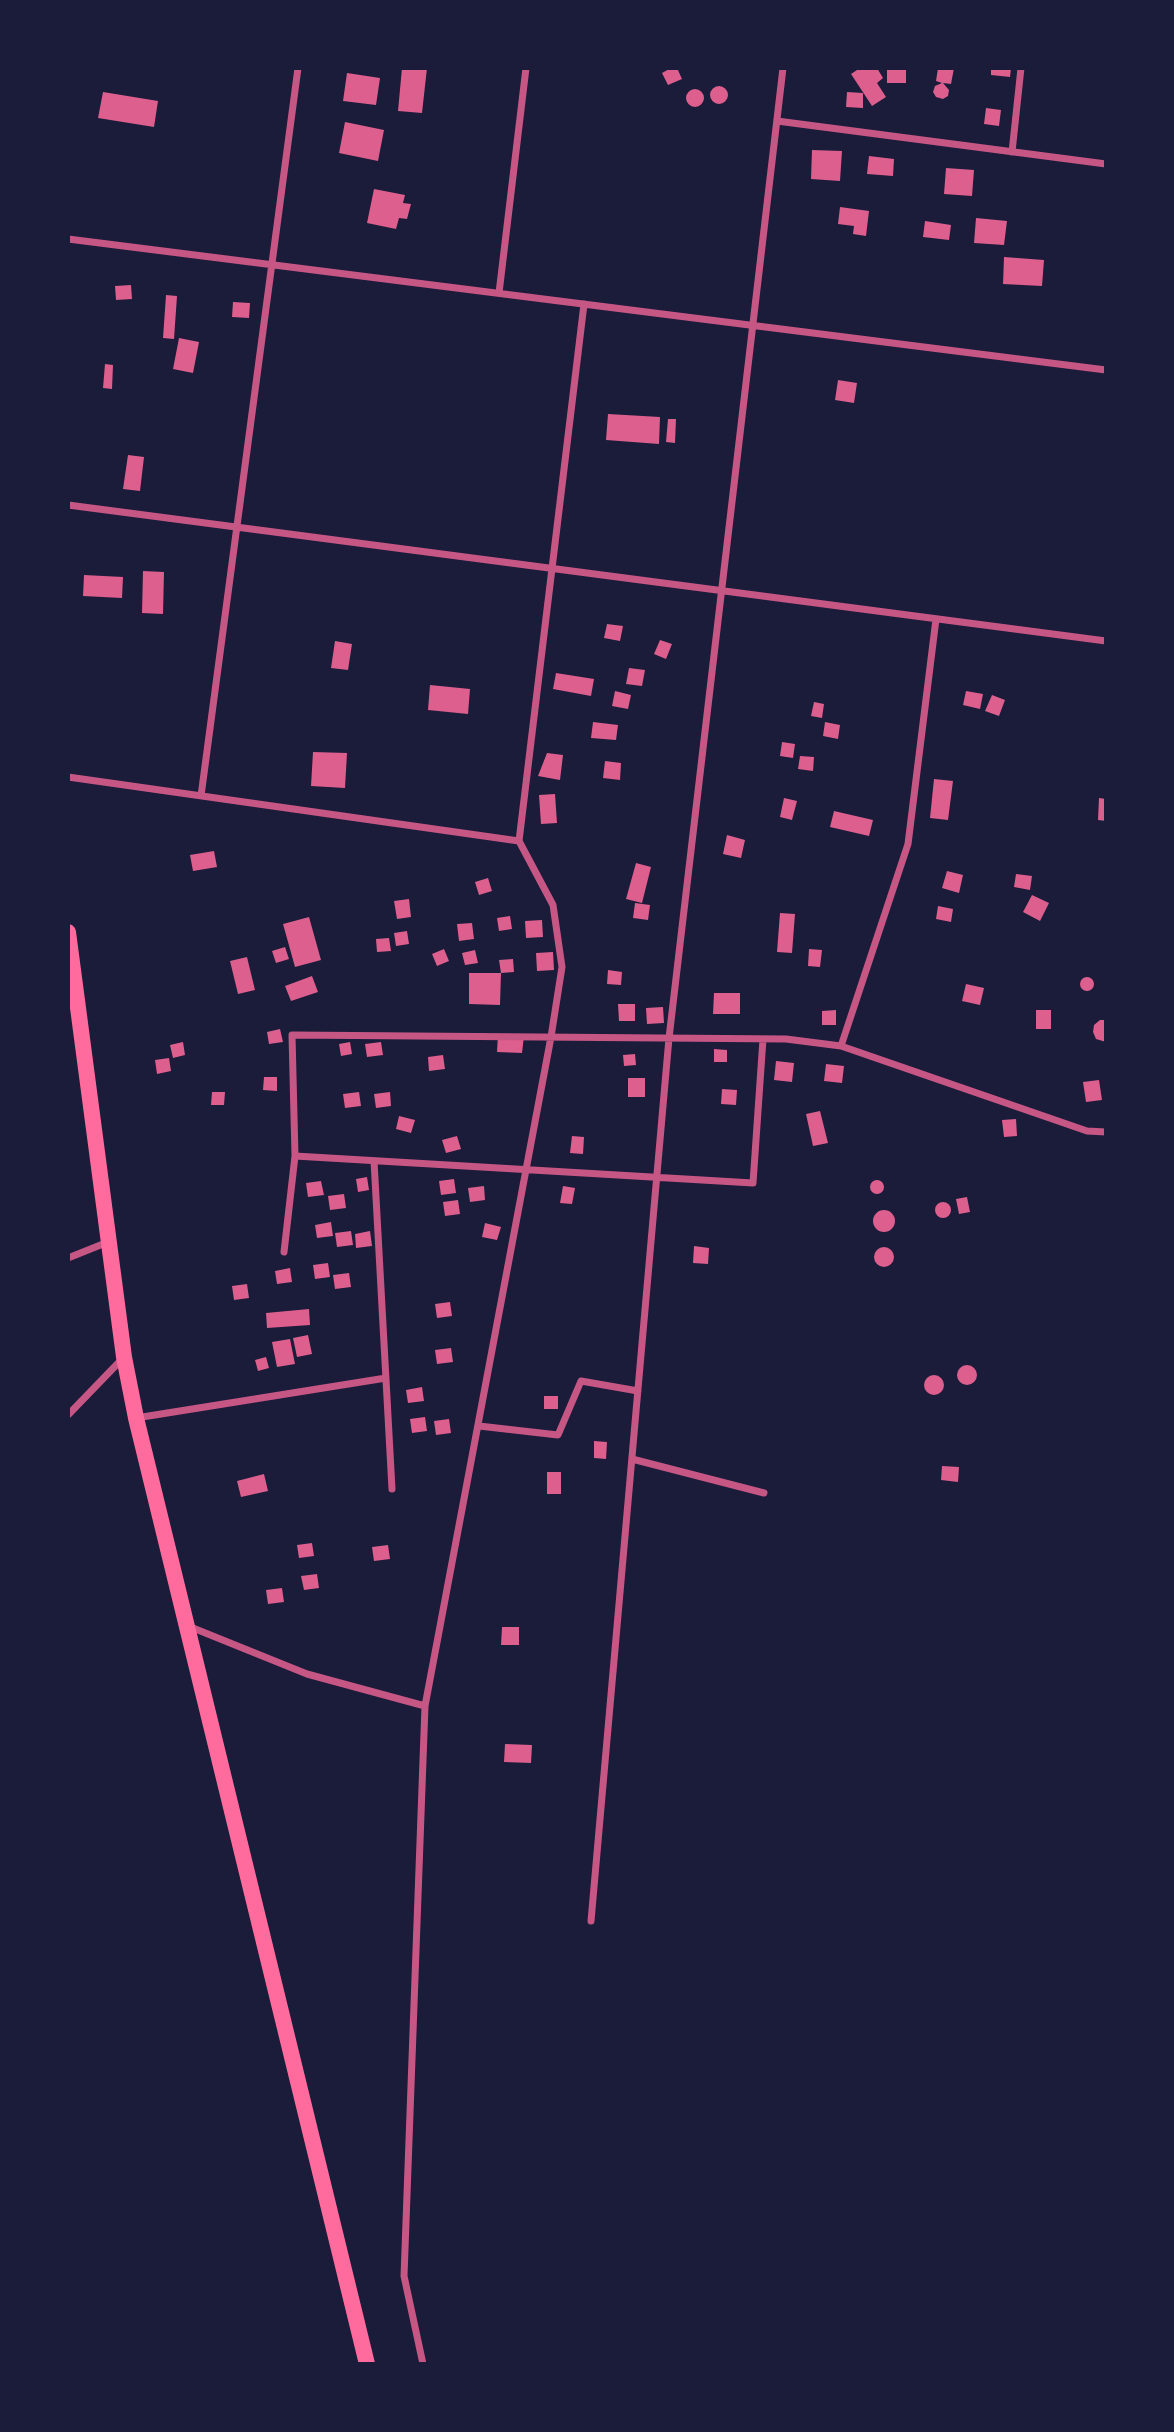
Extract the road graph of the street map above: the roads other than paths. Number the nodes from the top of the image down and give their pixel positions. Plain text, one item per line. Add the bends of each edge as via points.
1 (298, 68) edge
2 (526, 68) edge
3 (783, 68) edge
4 (1021, 68) edge
5 (777, 121) junction
6 (1012, 152) junction
7 (1106, 164) edge
8 (68, 239) edge
9 (272, 264) junction
10 (499, 293) junction
11 (584, 304) junction
12 (753, 325) junction
13 (1106, 370) edge
14 (68, 505) edge
15 (237, 527) junction
16 (552, 569) junction
17 (722, 591) junction
18 (936, 619) junction
19 (1106, 641) edge
20 (68, 777) edge
21 (201, 796) junction
22 (519, 841) junction
23 (68, 932) edge
24 (551, 1037) junction
25 (669, 1038) junction
26 (764, 1039) junction
27 (841, 1046) junction
28 (1106, 1132) edge
29 (295, 1156) junction
30 (374, 1161) junction
31 (526, 1170) junction
32 (657, 1178) junction
33 (108, 1242) junction
34 (284, 1252) dead end
35 (68, 1258) edge
36 (124, 1357) junction
37 (386, 1378) junction
38 (638, 1391) junction
39 (68, 1415) edge
40 (136, 1418) junction
41 (478, 1426) junction
42 (632, 1459) junction
43 (392, 1489) dead end
44 (764, 1493) dead end
45 (187, 1625) junction
46 (425, 1706) junction
47 (592, 1921) dead end
48 (367, 2364) edge
49 (423, 2364) edge

1 - 9 street
2 - 10 street
3 - 5 street
4 - 6 street
5 - 6 street
5 - 12 street
6 - 7 street
8 - 9 street
9 - 10 street
9 - 15 street
10 - 11 street
11 - 12 street
11 - 16 street
12 - 13 street
12 - 17 street
14 - 15 street
15 - 16 street
15 - 21 street
16 - 17 street
16 - 22 street
17 - 18 street
17 - 25 street
18 - 19 street
18 - 27 street via 908,844
20 - 21 street
21 - 22 street
22 - 24 street via 553,905 562,967
23 - 33 main road
24 - 25 street
24 - 29 street via 292,1035
24 - 31 street
25 - 26 street
25 - 32 street
26 - 27 street
26 - 32 street via 753,1183
27 - 28 street via 1087,1131
29 - 30 street
29 - 34 street
30 - 31 street
30 - 37 street
31 - 32 street
31 - 41 street
32 - 38 street
33 - 35 street
33 - 36 main road
36 - 39 street
36 - 40 main road
37 - 40 street
37 - 43 street
38 - 41 street via 580,1381 558,1435
38 - 42 street
40 - 45 main road
41 - 46 street
42 - 44 street
42 - 47 street
45 - 46 street via 307,1674
45 - 48 main road
46 - 49 street via 404,2276

